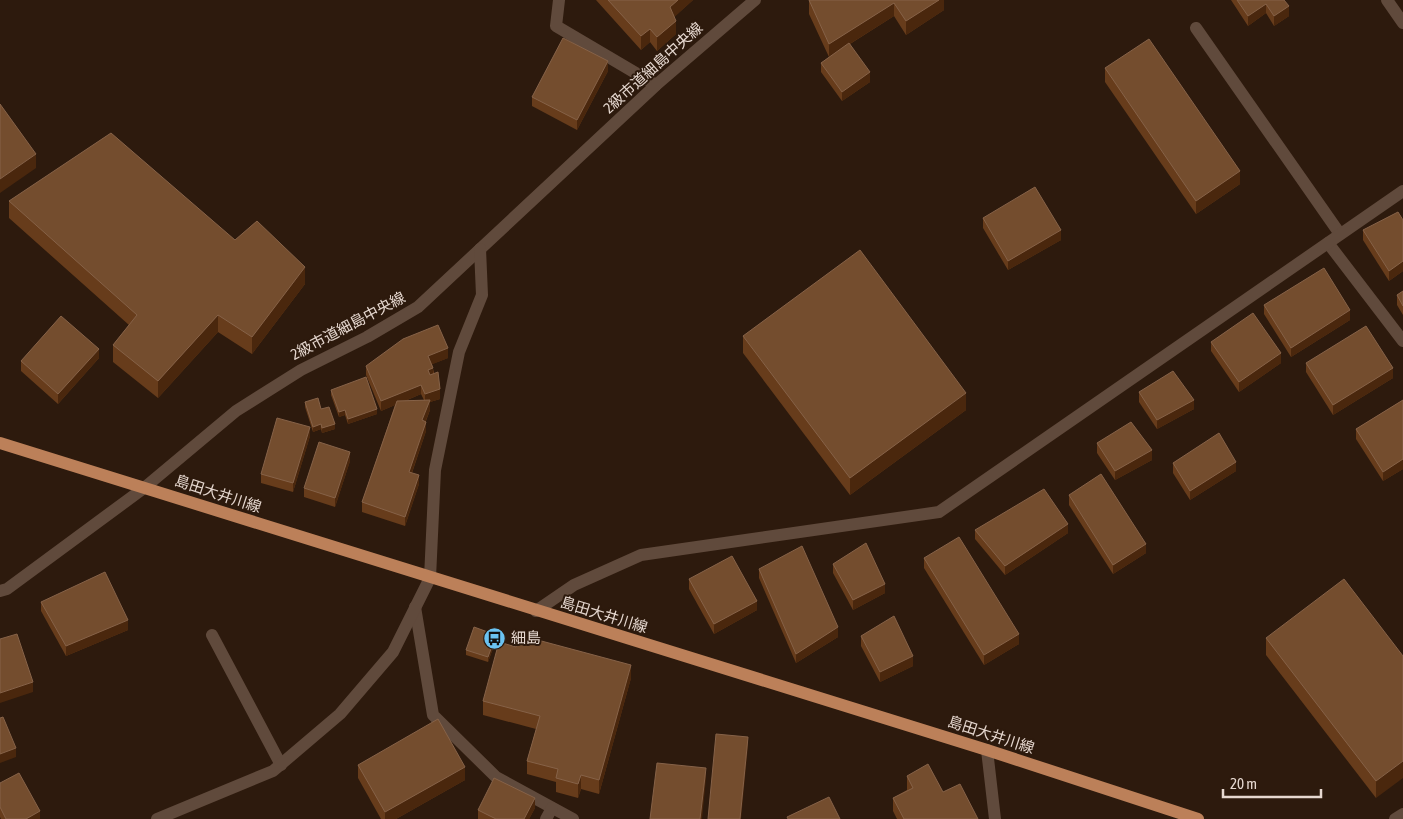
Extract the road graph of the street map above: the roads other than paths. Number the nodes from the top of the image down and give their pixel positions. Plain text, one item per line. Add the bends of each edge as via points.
1 (558, 0) edge
2 (755, 0) edge
3 (1387, 0) edge
4 (1403, 23) edge
5 (1196, 28) dead end
6 (656, 85) junction
7 (1403, 191) edge
8 (1340, 234) junction
9 (1328, 243) junction
10 (480, 249) junction
11 (1403, 341) edge
12 (0, 443) edge
13 (144, 488) junction
14 (430, 578) junction
15 (0, 591) edge
16 (415, 607) junction
17 (536, 611) junction
18 (212, 635) dead end
19 (987, 750) junction
20 (281, 764) junction
21 (549, 813) edge
22 (1403, 814) edge
23 (157, 819) edge
24 (572, 819) edge
25 (995, 819) edge
26 (1198, 819) edge
27 (1395, 819) edge

1 - 6 street via 556,26
2 - 6 street, 2級市道細島中央線
3 - 4 street
5 - 8 street
6 - 10 street, 2級市道細島中央線
7 - 8 street
8 - 9 street
9 - 11 street
9 - 17 street via 939,512 641,555 574,585
10 - 13 street, 2級市道細島中央線 via 418,307 301,370 236,410
10 - 14 street via 482,295 459,352 435,470
12 - 13 main road, 島田大井川線
13 - 14 main road, 島田大井川線
13 - 15 street, 2級市道細島中央線
14 - 16 street
14 - 17 main road, 島田大井川線
16 - 20 street via 393,652 340,714
16 - 21 street via 432,715 496,777
17 - 19 main road, 島田大井川線
18 - 20 street
19 - 25 street
19 - 26 main road, 島田大井川線
20 - 23 street via 273,771
21 - 24 street
22 - 27 street

